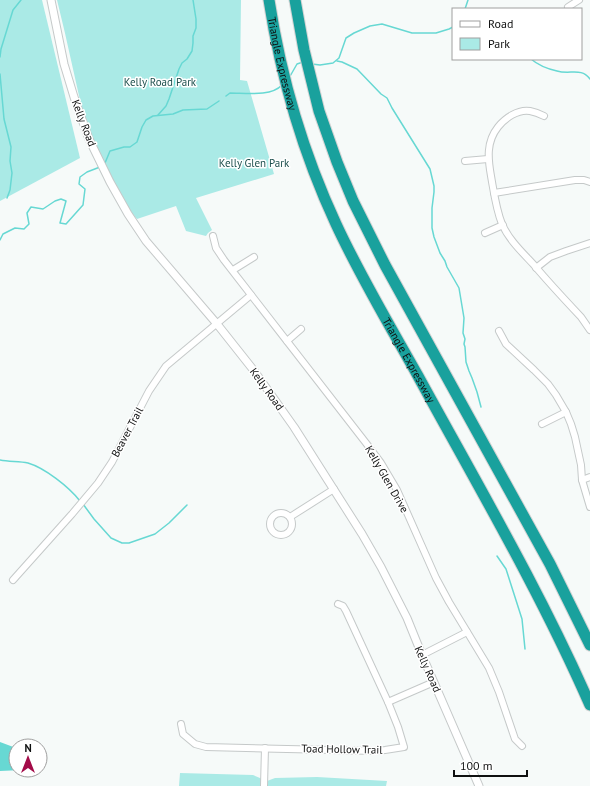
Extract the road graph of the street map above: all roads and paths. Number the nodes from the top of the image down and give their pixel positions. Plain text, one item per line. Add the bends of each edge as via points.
1 (51, 0) edge
2 (269, 0) edge
3 (295, 0) edge
4 (579, 0) edge
5 (568, 7) dead end
6 (544, 116) dead end
7 (488, 159) junction
8 (465, 161) dead end
9 (590, 182) edge
10 (494, 192) junction
11 (503, 225) junction
12 (484, 233) dead end
13 (213, 236) dead end
14 (590, 243) edge
15 (254, 257) dead end
16 (536, 268) junction
17 (233, 270) junction
18 (251, 295) junction
19 (217, 324) junction
20 (301, 330) dead end
21 (590, 330) edge
22 (499, 331) dead end
23 (287, 341) junction
24 (566, 412) junction
25 (542, 424) dead end
26 (590, 477) edge
27 (582, 480) junction
28 (334, 489) junction
29 (590, 507) edge
30 (290, 517) dead end
31 (13, 580) dead end
32 (338, 604) dead end
33 (467, 632) junction
34 (590, 645) edge
35 (422, 655) junction
36 (434, 682) junction
37 (388, 702) junction
38 (590, 705) edge
39 (181, 724) dead end
40 (522, 746) dead end
41 (265, 748) junction
42 (264, 786) edge
43 (479, 786) edge

1 - 19 street, Kelly Road via 64,64 89,139 102,167 146,241
2 - 38 highway, Triangle Expressway via 278,50 302,142 336,224 521,563
3 - 34 highway via 312,85 328,137 358,213 543,551
4 - 5 street
6 - 7 street via 527,111 506,119 492,135
7 - 8 street
7 - 10 street
9 - 10 street via 575,180
10 - 11 street
11 - 12 street
11 - 16 street via 515,245
13 - 17 street, Kelly Glen Drive via 216,248
14 - 16 street via 557,254
15 - 17 street
16 - 21 street
17 - 18 street, Kelly Glen Drive
18 - 19 street, Beaver Trail
18 - 23 street, Kelly Glen Drive
19 - 28 street, Kelly Road via 255,372
19 - 31 street, Beaver Trail via 166,366 149,391 101,479
20 - 23 street
22 - 24 street via 506,344 548,384
23 - 33 street, Kelly Glen Drive via 381,463 400,497 436,578
24 - 25 street
24 - 27 street via 575,437
26 - 27 street
27 - 29 street
28 - 30 street
28 - 35 street, Kelly Road via 381,567 407,618
32 - 37 street, Toad Hollow Trail via 346,611
33 - 35 street
33 - 40 street, Kelly Glen Drive via 489,668 515,739
35 - 36 street, Kelly Road
36 - 37 street
36 - 43 street, Kelly Road
37 - 41 street, Toad Hollow Trail via 404,747 375,751
39 - 41 street, Toad Hollow Trail via 183,734 195,744 206,747
41 - 42 street

